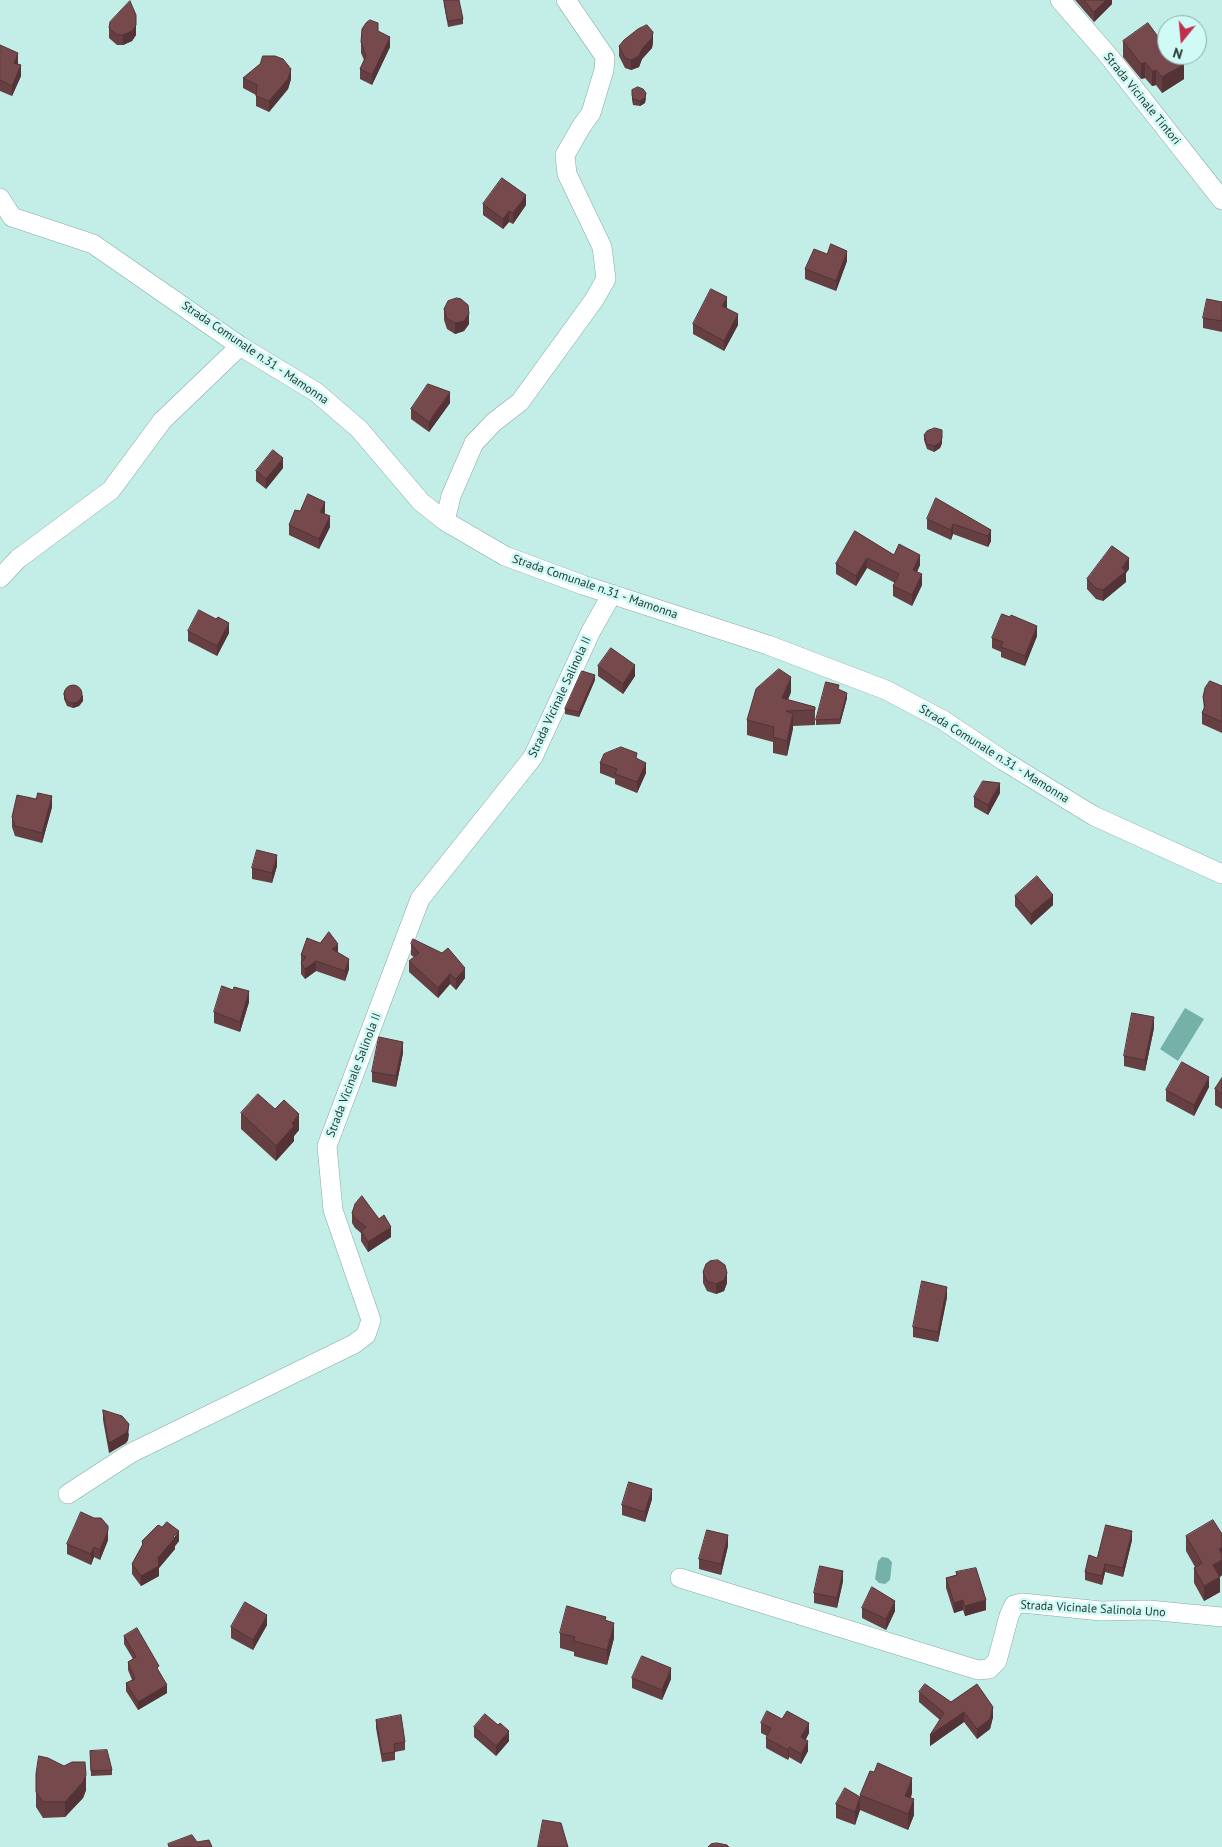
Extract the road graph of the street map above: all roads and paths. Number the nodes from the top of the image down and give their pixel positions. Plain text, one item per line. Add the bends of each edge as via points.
1 (566, 0) edge
2 (1060, 0) edge
3 (0, 198) edge
4 (1222, 200) edge
5 (240, 346) junction
6 (445, 521) junction
7 (0, 578) edge
8 (612, 594) junction
9 (1222, 874) edge
10 (68, 1494) dead end
11 (680, 1578) dead end
12 (1222, 1617) edge

1 - 6 street via 604,57 604,70 591,113 565,155 568,174 602,247 606,280 520,402 494,422 474,444 451,496
2 - 4 street, Strada Vicinale Tintori via 1107,54
3 - 5 street, Strada Comunale n.31 - Mamonna via 12,217 93,244
5 - 6 street, Strada Comunale n.31 - Mamonna via 316,392 359,429 421,502
5 - 7 street via 162,422 112,490 18,559
6 - 8 street, Strada Comunale n.31 - Mamonna via 505,556
8 - 9 street, Strada Comunale n.31 - Mamonna via 768,645 886,690 943,720 1094,816
8 - 10 street, Strada Vicinale Salinola II via 591,631 533,757 420,899 327,1146 332,1210 371,1320 366,1335 354,1344 131,1453
11 - 12 street, Strada Vicinale Salinola Uno via 978,1670 989,1669 997,1661 1009,1616 1014,1605 1022,1603

